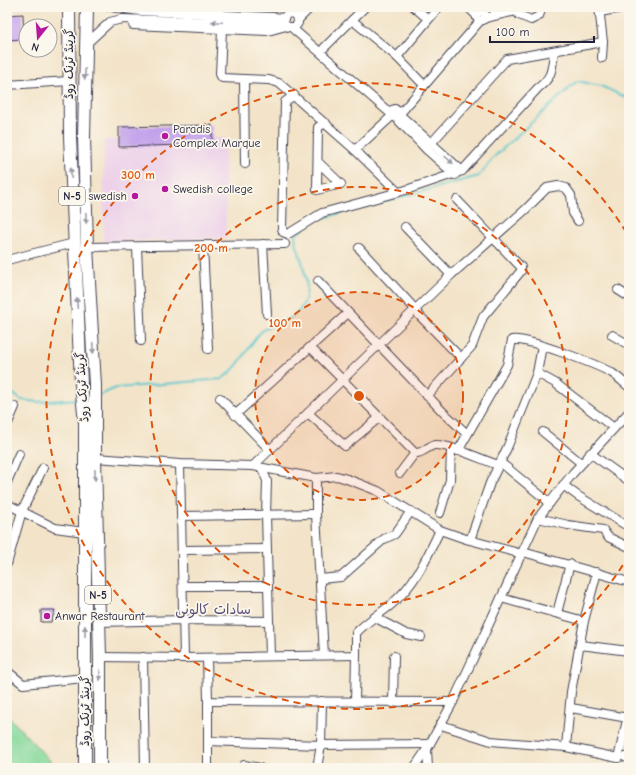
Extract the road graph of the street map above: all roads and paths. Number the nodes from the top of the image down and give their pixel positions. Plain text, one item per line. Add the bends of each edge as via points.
1 (69, 7) edge
2 (87, 7) edge
3 (110, 7) edge
4 (175, 7) edge
5 (298, 7) edge
6 (311, 7) edge
7 (366, 7) edge
8 (414, 7) edge
9 (439, 7) edge
10 (468, 7) edge
11 (544, 7) edge
12 (627, 7) edge
13 (222, 8) edge
14 (513, 8) edge
15 (599, 9) edge
16 (479, 15) edge
17 (428, 19) junction
18 (352, 20) junction
19 (290, 21) junction
20 (133, 25) dead end
21 (222, 30) junction
22 (603, 42) junction
23 (86, 44) junction
24 (324, 48) junction
25 (554, 51) junction
26 (397, 57) junction
27 (602, 58) dead end
28 (244, 80) junction
29 (69, 81) junction
30 (421, 82) junction
31 (7, 85) edge
32 (294, 96) junction
33 (395, 113) junction
34 (326, 123) junction
35 (70, 137) junction
36 (84, 137) junction
37 (428, 146) junction
38 (355, 150) junction
39 (318, 162) dead end
40 (245, 164) dead end
41 (459, 173) junction
42 (398, 192) junction
43 (457, 200) dead end
44 (578, 221) dead end
45 (405, 227) dead end
46 (494, 238) junction
47 (74, 243) junction
48 (263, 244) junction
49 (285, 244) dead end
50 (202, 245) junction
51 (137, 247) junction
52 (87, 248) junction
53 (359, 248) dead end
54 (7, 260) edge
55 (451, 275) junction
56 (318, 281) dead end
57 (618, 290) dead end
58 (629, 297) edge
59 (415, 310) junction
60 (348, 313) junction
61 (266, 314) dead end
62 (612, 335) dead end
63 (141, 341) dead end
64 (378, 345) junction
65 (629, 345) edge
66 (542, 346) junction
67 (310, 347) junction
68 (208, 349) dead end
69 (461, 358) junction
70 (537, 373) junction
71 (342, 379) junction
72 (629, 387) edge
73 (427, 396) junction
74 (220, 398) dead end
75 (15, 407) dead end
76 (629, 412) edge
77 (308, 413) junction
78 (235, 415) junction
79 (380, 417) junction
80 (90, 423) junction
81 (7, 425) edge
82 (614, 428) junction
83 (543, 432) dead end
84 (467, 434) junction
85 (270, 450) junction
86 (455, 450) junction
87 (415, 453) junction
88 (590, 453) junction
89 (19, 454) dead end
90 (95, 458) junction
91 (499, 463) junction
92 (581, 463) junction
93 (180, 464) junction
94 (258, 467) junction
95 (43, 468) dead end
96 (400, 473) dead end
97 (316, 478) junction
98 (629, 481) edge
99 (7, 482) edge
100 (564, 485) junction
101 (550, 503) junction
102 (7, 504) edge
103 (22, 511) junction
104 (411, 511) junction
105 (440, 513) dead end
106 (316, 514) junction
107 (266, 515) junction
108 (182, 516) junction
109 (538, 518) junction
110 (629, 527) edge
111 (440, 530) junction
112 (84, 532) junction
113 (470, 540) junction
114 (629, 547) edge
115 (267, 549) junction
116 (183, 550) junction
117 (522, 553) junction
118 (7, 564) edge
119 (570, 564) junction
120 (597, 572) junction
121 (320, 579) junction
122 (629, 582) edge
123 (183, 586) junction
124 (268, 586) junction
125 (501, 598) junction
126 (557, 613) junction
127 (376, 618) junction
128 (184, 620) junction
129 (269, 621) junction
130 (584, 621) junction
131 (99, 622) junction
132 (421, 637) dead end
133 (580, 645) junction
134 (629, 650) edge
135 (324, 655) junction
136 (270, 656) junction
137 (356, 656) junction
138 (394, 656) dead end
139 (143, 657) junction
140 (100, 658) junction
141 (184, 658) junction
142 (207, 658) junction
143 (7, 671) edge
144 (85, 678) junction
145 (208, 701) junction
146 (322, 701) junction
147 (355, 702) junction
148 (453, 702) junction
149 (393, 703) junction
150 (571, 708) junction
151 (628, 715) edge
152 (441, 725) junction
153 (208, 741) junction
154 (321, 745) junction
155 (429, 746) junction
156 (566, 747) junction
157 (85, 768) edge
158 (100, 768) edge
159 (144, 768) edge
160 (208, 768) edge
161 (242, 768) edge
162 (260, 768) edge
163 (318, 768) edge
164 (414, 768) edge
165 (428, 768) edge

1 - 29 highway, گرینڈ ٹرنک روڈ / N-5
2 - 23 highway, گرینڈ ٹرنک روڈ / N-5
3 - 19 street
4 - 13 street
5 - 19 street
6 - 19 street
7 - 18 street
8 - 17 street
9 - 17 street
10 - 16 street
11 - 14 street via 539,16 531,20 522,18
12 - 15 street
13 - 19 street
14 - 16 street
15 - 22 street
16 - 30 street
16 - 33 street
17 - 26 street
18 - 24 street
18 - 26 street
19 - 21 street via 273,31
19 -> 23 street via 122,19 110,22
19 - 24 street
19 - 33 street
20 - 21 street
21 - 28 street via 220,74 222,78
22 - 25 street
22 - 27 street
23 -> 36 highway, گرینڈ ٹرنک روڈ / N-5
24 - 33 street
25 - 37 street via 507,59
25 - 41 street via 548,80
26 - 30 street
28 - 32 street via 269,80 279,83
28 - 40 street
29 - 31 street
29 - 35 highway, گرینڈ ٹرنک روڈ / N-5
30 - 33 street
32 - 34 street
32 - 42 street via 285,102 283,232 288,234 310,218 322,213
33 - 37 street
33 - 38 street
34 - 38 street
34 - 39 street via 318,127
35 - 36 highway
47 -> 35 highway, گرینڈ ٹرنک روڈ / N-5
36 -> 52 highway, گرینڈ ٹرنک روڈ / N-5
37 - 41 street
38 - 42 street
41 - 42 street
43 - 46 street
44 - 46 street via 572,213 571,195 566,188 553,186 547,188
45 - 55 street
46 - 55 street
46 - 69 street via 521,267 521,271 483,317 472,346
47 - 54 street
80 -> 47 highway, گرینڈ ٹرنک روڈ / N-5 via 81,384
48 - 49 street
48 - 50 street
48 - 61 street
50 - 51 street
50 - 68 street
51 - 52 street
51 - 63 street
52 -> 80 highway, گرینڈ ٹرنک روڈ / N-5 via 95,385
53 - 59 street
55 - 59 street
56 - 60 street
57 - 58 street
59 - 64 street
59 - 69 street
60 - 64 street
60 - 67 street
62 - 65 street
64 - 71 street
64 - 73 street
66 - 70 street
66 - 72 street via 612,373
66 - 84 street via 512,340 507,365
67 - 71 street
67 - 78 street
69 - 73 street
70 - 82 street via 555,383
70 - 91 street
71 - 77 street
71 - 79 street
73 - 84 street
74 - 78 street
75 - 81 street
76 - 82 street
77 - 79 street via 345,446
77 - 85 street
78 - 85 street
79 - 87 street
80 - 90 highway, گرینڈ ٹرنک روڈ / N-5
80 - 112 highway, گرینڈ ٹرنک روڈ / N-5
82 - 88 street
83 - 92 street
84 - 86 street
85 - 94 street
86 - 87 street via 435,445
86 - 91 street
86 - 105 street via 450,480
87 - 96 street
88 - 92 street
88 - 98 street
89 - 99 street
90 - 93 street
90 -> 131 highway, گرینڈ ٹرنک روڈ / N-5
91 - 101 street
91 - 113 street
92 - 100 street
93 - 94 street
93 - 108 street
94 - 97 street
94 - 107 street via 267,481
95 - 103 street
97 - 104 street via 347,478 378,491
97 - 106 street
100 - 101 street
100 - 110 street
101 - 109 street
102 - 103 street
103 - 112 street via 55,528
103 - 118 street
104 - 111 street
104 - 121 street via 395,534 384,539 341,577
106 - 107 street
106 - 121 street
107 - 108 street
107 - 115 street
108 - 116 street
109 - 114 street via 603,530 608,537
109 - 117 street
111 - 113 street
111 - 127 street via 422,568 409,586
144 -> 112 highway, گرینڈ ٹرنک روڈ / N-5
113 - 117 street
115 - 116 street
115 - 124 street
116 - 123 street
117 - 119 street
117 - 125 street
119 - 120 street
119 - 126 street
120 - 122 street
120 - 130 street
121 - 135 street
123 - 124 street
123 - 128 street
124 - 129 street
125 - 126 street
125 - 148 street
126 - 130 street
127 - 132 street via 406,634
127 - 137 street via 356,633
128 - 129 street
128 - 131 street
128 - 141 street
129 - 136 street
130 - 133 street
131 - 140 highway, گرینڈ ٹرنک روڈ / N-5
133 - 134 street
133 - 150 street via 571,692
135 - 136 street
135 - 137 street
136 - 142 street
137 - 147 street
138 - 149 street
139 - 140 street
139 - 141 street
139 - 159 street
140 -> 158 highway, گرینڈ ٹرنک روڈ / N-5
141 - 142 street
142 - 145 street
143 - 144 street via 23,684
144 - 157 highway, گرینڈ ٹرنک روڈ / N-5
145 - 146 street
145 - 153 street
146 - 147 street
146 - 154 street
147 - 149 street
148 - 149 street
148 - 152 street
150 - 151 street
150 - 156 street
151 - 156 street via 618,758
152 - 155 street
152 - 156 street via 491,741
153 - 154 street
153 - 160 street
154 - 155 street
154 - 163 street
155 - 164 street
155 - 165 street
161 - 162 street via 244,764

